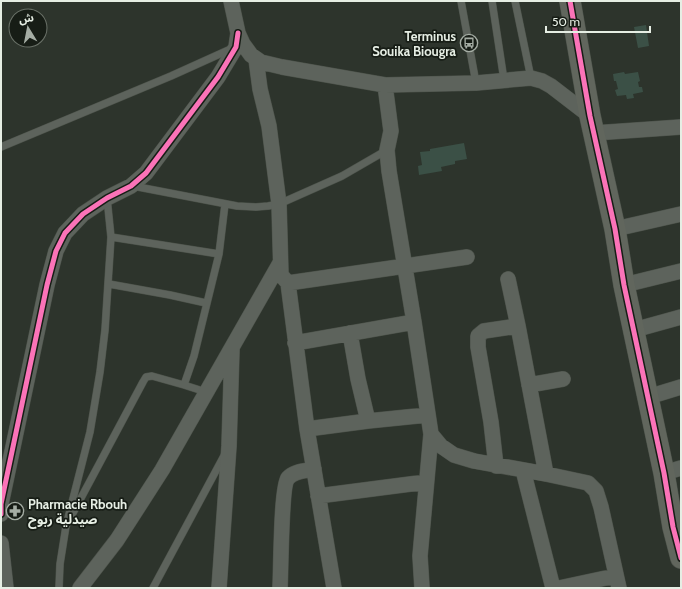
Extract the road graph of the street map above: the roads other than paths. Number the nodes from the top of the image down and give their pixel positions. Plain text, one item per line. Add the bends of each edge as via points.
1 (231, 1) edge
2 (461, 1) edge
3 (492, 1) edge
4 (515, 1) edge
5 (570, 1) edge
6 (237, 40) junction
7 (256, 59) junction
8 (531, 78) junction
9 (504, 80) junction
10 (476, 83) junction
11 (385, 85) junction
12 (592, 124) junction
13 (681, 127) edge
14 (1, 147) edge
15 (387, 150) junction
16 (131, 186) junction
17 (107, 198) junction
18 (226, 204) junction
19 (279, 204) junction
20 (681, 214) edge
21 (615, 229) junction
22 (111, 236) junction
23 (219, 254) junction
24 (467, 257) dead end
25 (280, 263) junction
26 (404, 265) junction
27 (681, 270) edge
28 (508, 279) dead end
29 (288, 283) junction
30 (108, 284) junction
31 (624, 285) junction
32 (206, 303) junction
33 (681, 317) edge
34 (414, 322) junction
35 (518, 326) junction
36 (634, 330) junction
37 (350, 333) junction
38 (295, 343) junction
39 (232, 349) junction
40 (563, 379) dead end
41 (184, 385) junction
42 (530, 385) junction
43 (681, 387) edge
44 (206, 392) junction
45 (648, 397) junction
46 (427, 415) junction
47 (368, 421) junction
48 (307, 430) junction
49 (431, 434) junction
50 (229, 446) junction
51 (496, 466) junction
52 (314, 469) junction
53 (523, 470) junction
54 (673, 470) edge
55 (546, 474) junction
56 (426, 482) junction
57 (318, 496) junction
58 (1, 514) edge
59 (66, 526) junction
60 (677, 526) edge
61 (1, 543) edge
62 (681, 558) edge
63 (617, 582) edge
64 (6, 588) edge
65 (59, 588) edge
66 (80, 588) edge
67 (153, 588) edge
68 (219, 588) edge
69 (280, 588) edge
70 (334, 588) edge
71 (422, 588) edge
72 (553, 588) edge
73 (559, 588) edge

1 - 6 street
2 - 10 lane
3 - 9 lane
4 - 8 lane
5 - 12 street
6 - 7 street
6 - 14 lane via 164,79
6 - 16 street via 218,77 146,173
7 - 11 street via 282,68
7 - 19 street via 269,126
8 - 9 street
8 - 12 street via 551,86
9 - 10 street
10 - 11 street
11 - 15 street via 391,131
12 - 13 street
12 - 21 street
15 - 19 lane via 342,176
15 - 26 street
16 - 17 street
16 - 18 lane
17 - 22 lane
17 - 58 street via 83,214 65,233 56,250 17,424
18 - 19 lane via 256,207
18 - 23 lane
19 - 25 street
20 - 21 street
21 - 31 street
22 - 23 lane
22 - 30 lane
23 - 32 lane
24 - 26 street
25 - 29 street via 281,275
25 - 39 street
26 - 29 street
26 - 34 street
27 - 31 street
28 - 35 street
29 - 38 street
30 - 32 lane
30 - 59 lane via 101,365 91,425
31 - 36 street
32 - 41 lane via 194,356
33 - 36 street
34 - 37 street
34 - 46 street
35 - 42 street
35 - 51 street via 484,331 478,336
36 - 45 street
37 - 38 street
37 - 47 street
38 - 48 street
39 - 44 street
39 - 50 street
40 - 42 street
41 - 44 lane
41 - 59 lane via 152,376 146,377
42 - 55 street
43 - 45 street
44 - 66 street via 162,470 117,540
45 - 54 street
46 - 47 street
46 - 49 street
47 - 48 street
48 - 52 street
49 - 51 street via 441,446 454,455
49 - 56 street
50 - 67 lane
50 - 68 street
51 - 53 street
52 - 57 street
52 - 69 street via 297,472 286,480
53 - 55 street
53 - 72 street
54 - 60 street
55 - 63 street via 588,483 596,491
56 - 57 street
56 - 71 street via 420,556
57 - 70 street
59 - 65 lane
60 - 62 street
61 - 64 street
63 - 73 street

